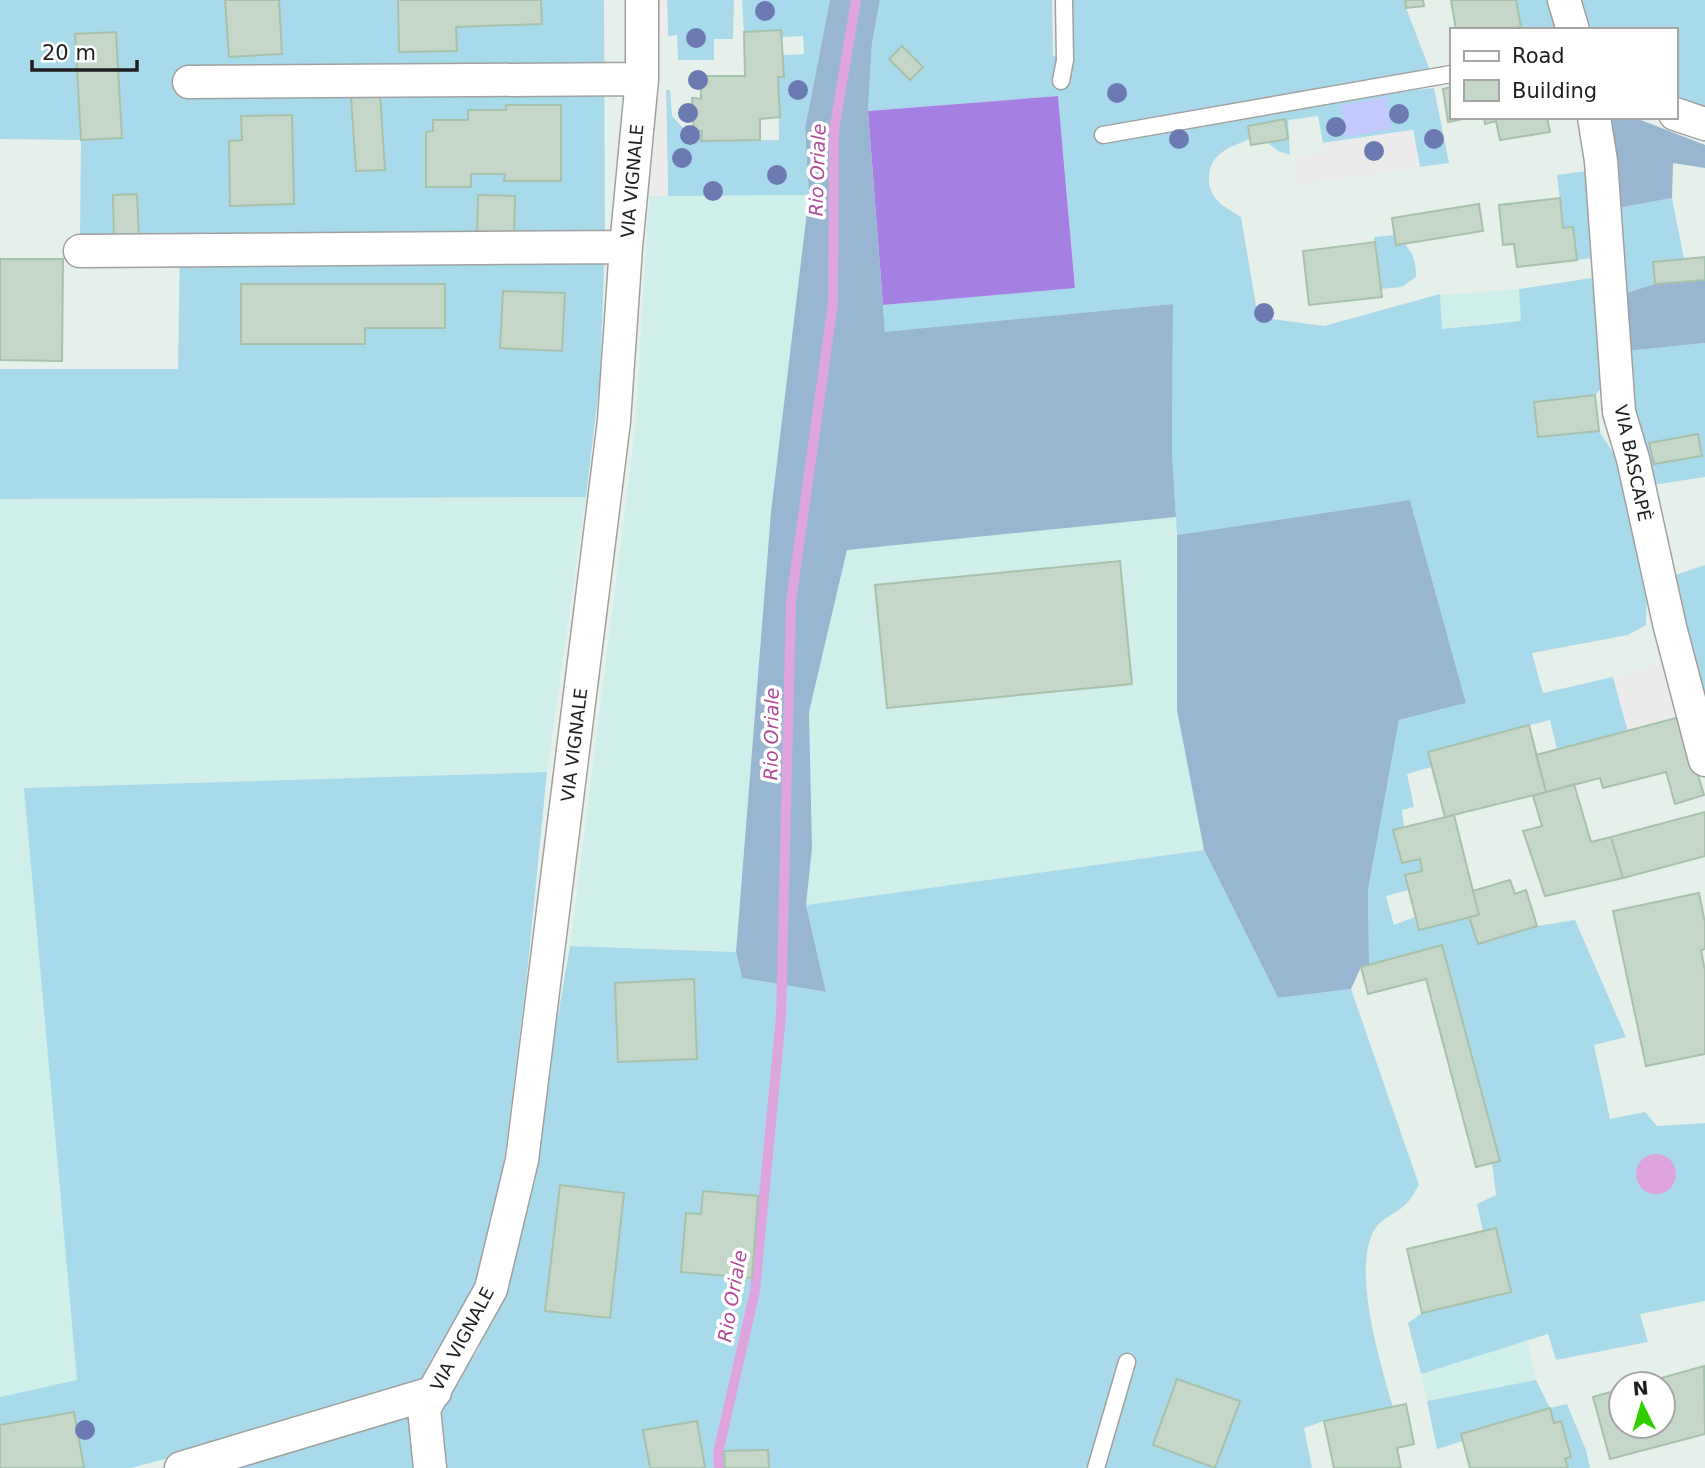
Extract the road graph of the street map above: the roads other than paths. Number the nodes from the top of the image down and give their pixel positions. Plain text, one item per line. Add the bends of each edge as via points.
1 (642, 0) edge
2 (1064, 0) edge
3 (1564, 0) edge
4 (1572, 28) edge
5 (1450, 74) edge
6 (642, 79) junction
7 (1061, 81) dead end
8 (189, 82) dead end
9 (1677, 115) edge
10 (1594, 119) edge
11 (1705, 124) edge
12 (1103, 135) dead end
13 (626, 247) junction
14 (80, 251) dead end
15 (1705, 760) edge
16 (1127, 1362) dead end
17 (435, 1392) junction
18 (181, 1468) edge
19 (430, 1468) edge
20 (1096, 1468) edge

1 - 6 street, VIA VIGNALE
2 - 7 lane
3 - 4 street
5 - 12 lane
6 - 8 street
6 - 13 street, VIA VIGNALE
9 - 11 street
10 - 15 street, VIA BASCAPÈ via 1619,412
13 - 14 street
13 - 17 street, VIA VIGNALE via 614,421 522,1160 491,1289
16 - 20 lane
17 - 18 street
17 - 19 street, VIA VIGNALE via 424,1409

